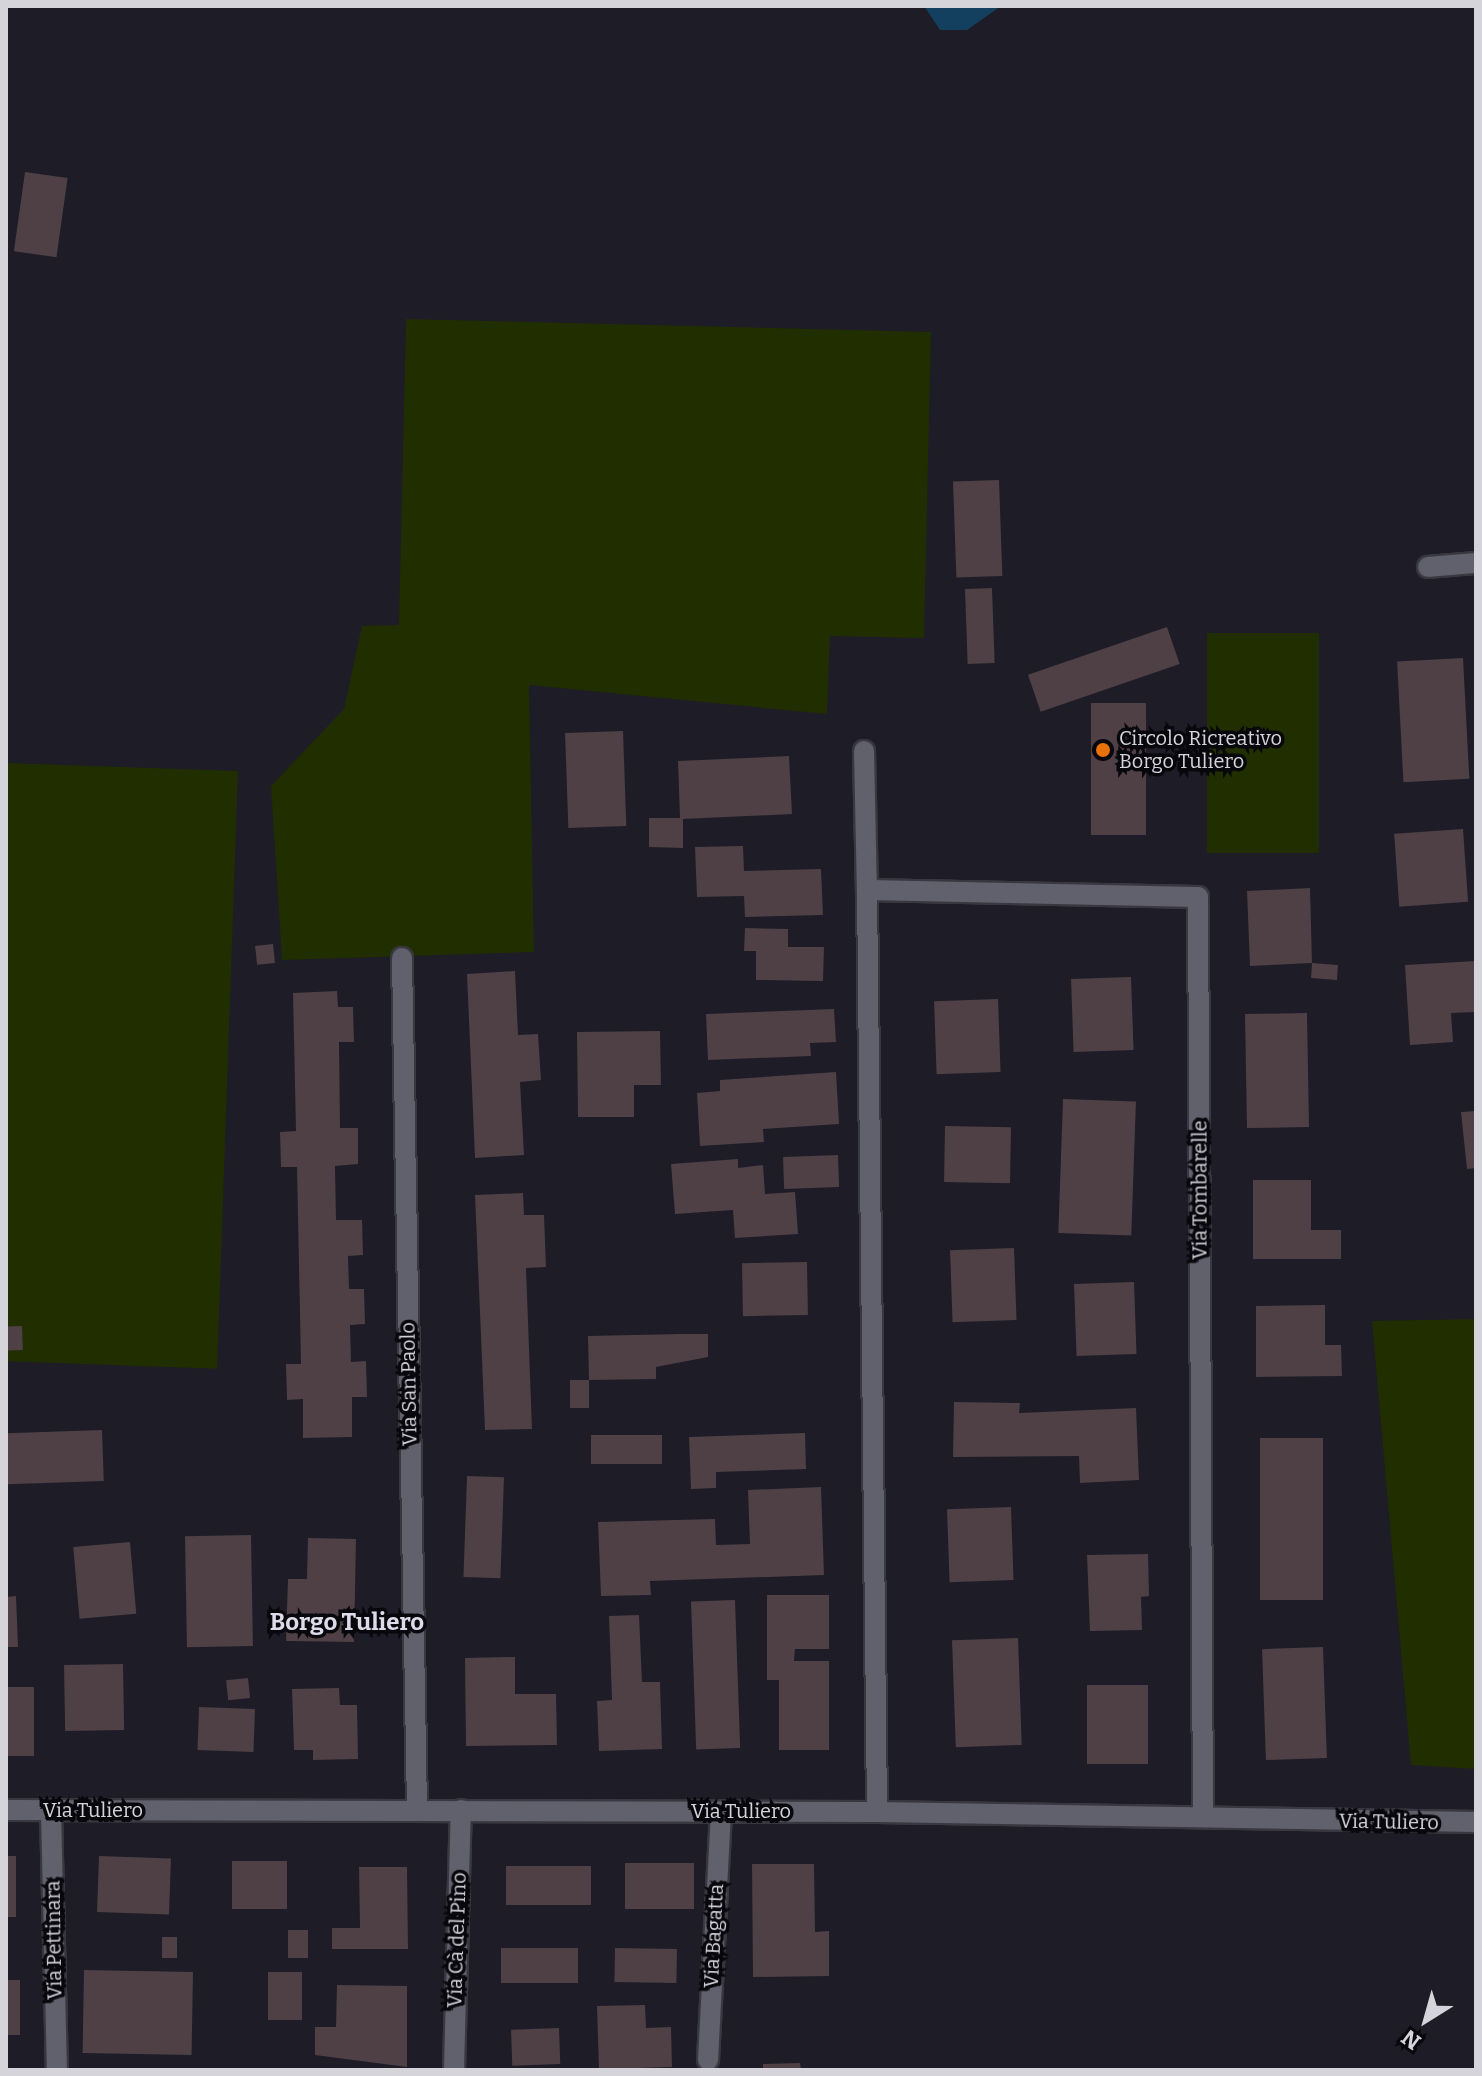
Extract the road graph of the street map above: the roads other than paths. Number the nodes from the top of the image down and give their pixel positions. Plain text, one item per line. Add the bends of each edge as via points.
1 (1476, 563) edge
2 (1428, 567) dead end
3 (864, 751) dead end
4 (867, 890) junction
5 (402, 958) dead end
6 (417, 1809) junction
7 (6, 1810) edge
8 (51, 1810) junction
9 (461, 1810) junction
10 (721, 1811) junction
11 (877, 1812) junction
12 (1203, 1815) junction
13 (1476, 1822) edge
14 (708, 2060) dead end
15 (57, 2070) edge
16 (454, 2070) edge

1 - 2 street
3 - 4 street
4 - 11 street
4 - 12 street, Via Tombarelle via 1198,897
5 - 6 street, Via San Paolo
6 - 8 street, Via Tuliero
6 - 9 street, Via Tuliero
7 - 8 street, Via Tuliero
8 - 15 street, Via Pettinara
9 - 10 street, Via Tuliero
9 - 16 street, Via Cà del Pino
10 - 11 street, Via Tuliero
10 - 14 street, Via Bagatta
11 - 12 street, Via Tuliero
12 - 13 street, Via Tuliero

